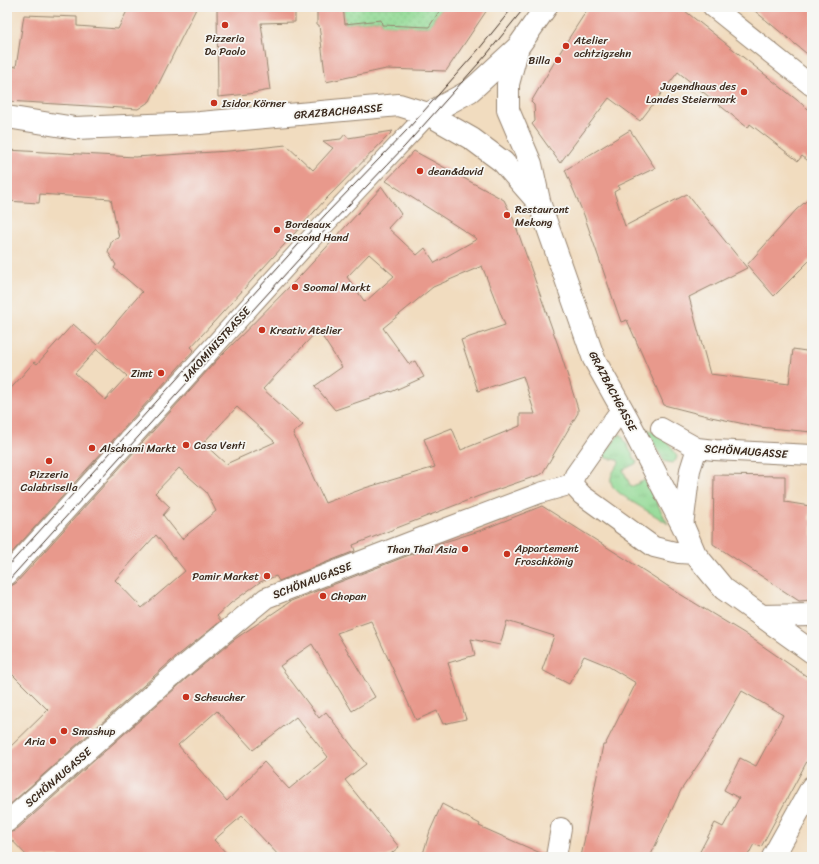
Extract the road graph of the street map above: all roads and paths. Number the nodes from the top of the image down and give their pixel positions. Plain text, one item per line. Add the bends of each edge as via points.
1 (546, 7) edge
2 (713, 7) edge
3 (518, 47) junction
4 (812, 86) edge
5 (428, 114) junction
6 (7, 117) edge
7 (540, 205) junction
8 (622, 408) junction
9 (661, 428) dead end
10 (697, 448) junction
11 (812, 455) edge
12 (572, 484) junction
13 (683, 526) junction
14 (695, 554) junction
15 (7, 575) edge
16 (812, 615) edge
17 (762, 616) junction
18 (812, 652) edge
19 (812, 787) edge
20 (7, 822) edge
21 (562, 828) dead end
22 (556, 857) edge
23 (773, 857) edge

1 - 3 main road
2 - 4 street
3 - 5 main road via 470,91
3 - 7 main road, GRAZBACHGASSE via 508,84 508,110 530,164
5 - 6 main road, GRAZBACHGASSE via 400,106 200,123 75,128
5 - 7 main road, GRAZBACHGASSE via 472,139 503,162
5 - 15 street, JAKOMINISTRASSE via 316,233
7 - 8 main road, GRAZBACHGASSE via 594,359
8 - 12 street via 575,475
8 - 13 main road, GRAZBACHGASSE
9 - 10 street, SCHÖNAUGASSE
10 - 11 street, SCHÖNAUGASSE
10 - 13 street via 690,470
12 - 14 street via 582,495 654,547
12 - 20 street, SCHÖNAUGASSE via 497,509 266,598 179,670
13 - 14 main road, GRAZBACHGASSE
14 - 17 main road, GRAZBACHGASSE via 724,589
16 - 17 main road
17 - 18 main road, GRAZBACHGASSE
19 - 23 main road
21 - 22 street

